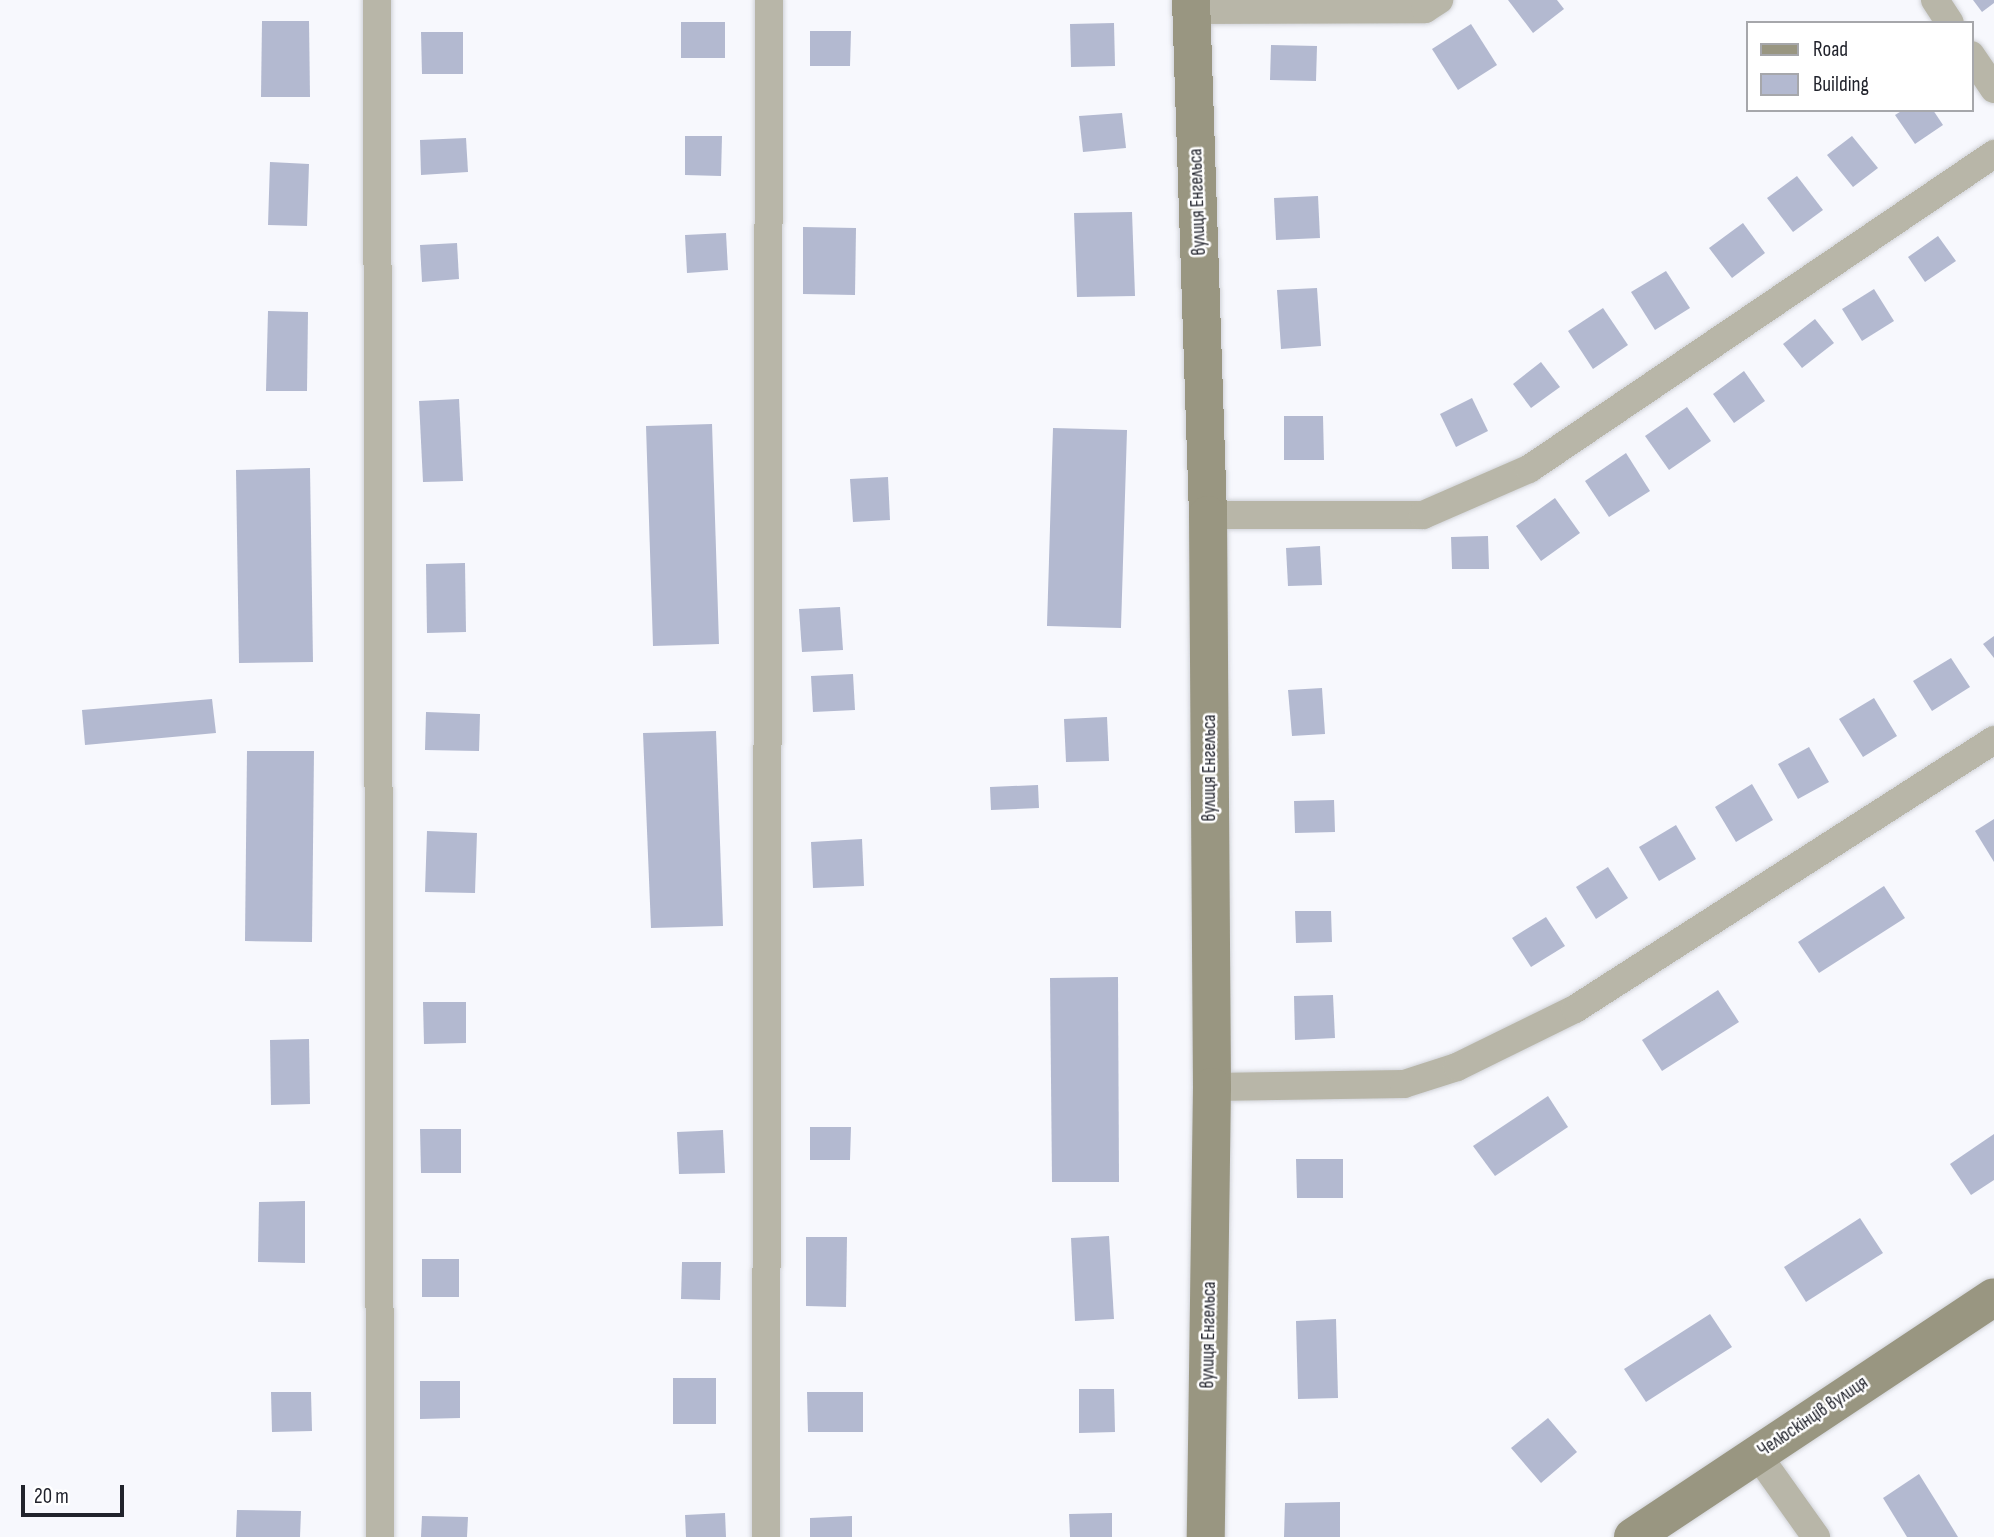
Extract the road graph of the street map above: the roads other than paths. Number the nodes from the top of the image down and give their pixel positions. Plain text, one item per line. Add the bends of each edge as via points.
1 (377, 0) edge
2 (769, 0) edge
3 (1439, 0) edge
4 (1935, 0) edge
5 (1191, 5) edge
6 (1949, 21) edge
7 (1973, 58) edge
8 (1994, 89) edge
9 (1994, 154) edge
10 (1208, 515) junction
11 (1994, 740) edge
12 (1212, 1087) junction
13 (1994, 1297) edge
14 (1757, 1454) junction
15 (380, 1537) edge
16 (766, 1537) edge
17 (1206, 1537) edge
18 (1633, 1537) edge
19 (1816, 1537) edge

1 - 15 street
2 - 16 street
3 - 5 street via 1426,9
4 - 6 street
5 - 10 street, вулиця Енгельса
7 - 8 street
9 - 10 street via 1529,469 1423,515
10 - 12 street, вулиця Енгельса
11 - 12 street via 1575,1009 1457,1067 1404,1084
12 - 17 street, вулиця Енгельса
13 - 14 street, Челюскінців вулиця
14 - 18 street, Челюскінців вулиця
14 - 19 street

